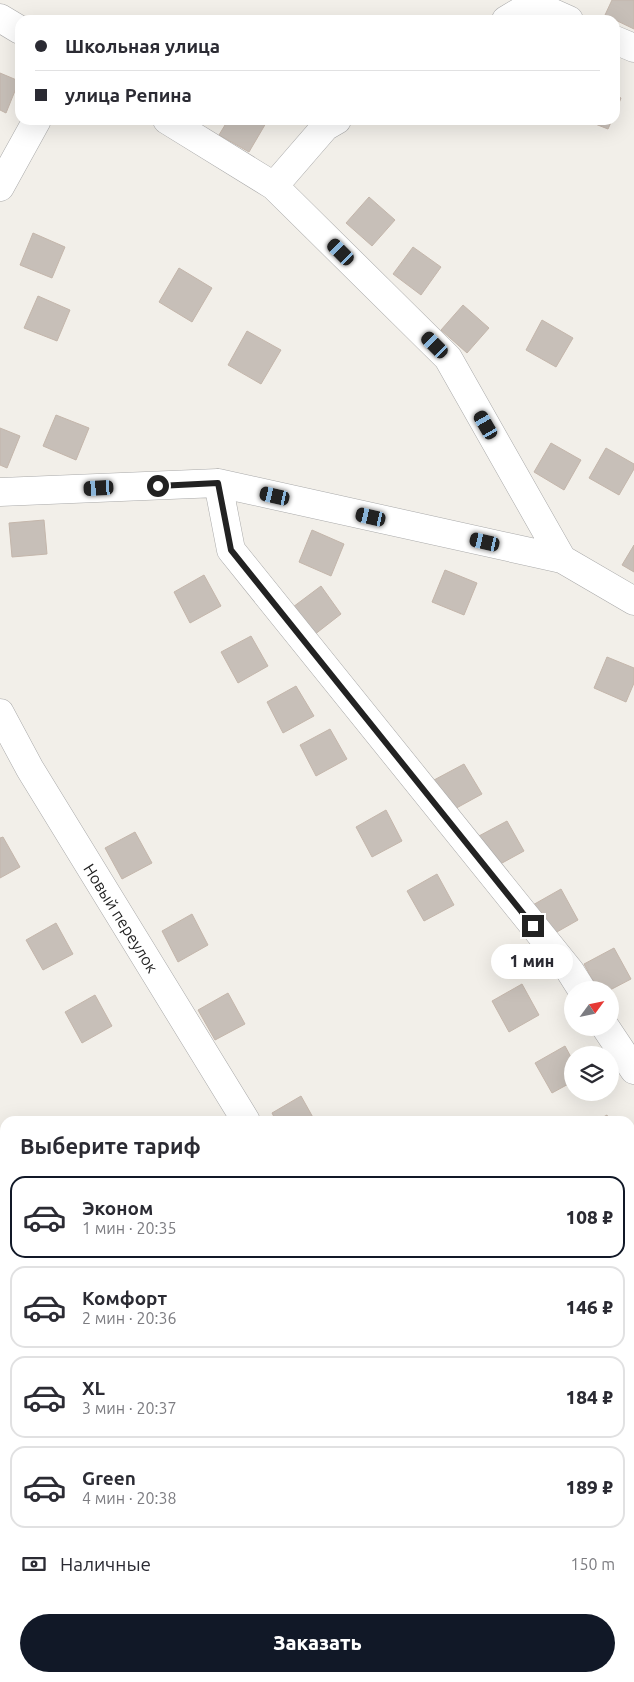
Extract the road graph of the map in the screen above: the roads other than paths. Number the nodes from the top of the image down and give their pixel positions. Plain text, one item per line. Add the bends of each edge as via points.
1 (534, 2) edge
2 (514, 15) edge
3 (559, 15) edge
4 (0, 18) edge
5 (15, 27) edge
6 (620, 42) edge
7 (634, 48) edge
8 (34, 125) edge
9 (175, 125) edge
10 (328, 125) edge
11 (274, 186) junction
12 (0, 187) edge
13 (218, 483) junction
14 (0, 492) edge
15 (562, 559) junction
16 (634, 601) edge
17 (0, 713) edge
18 (576, 981) edge
19 (611, 1036) edge
20 (634, 1070) edge
21 (243, 1116) edge

1 - 2 street
1 - 3 street
4 - 5 street
6 - 7 street
8 - 12 street
9 - 11 street
10 - 11 street
11 - 15 street via 448,358
13 - 14 street
13 - 15 street
13 - 18 street via 231,550
15 - 16 street
17 - 21 street, Новый переулок via 30,769
19 - 20 street

